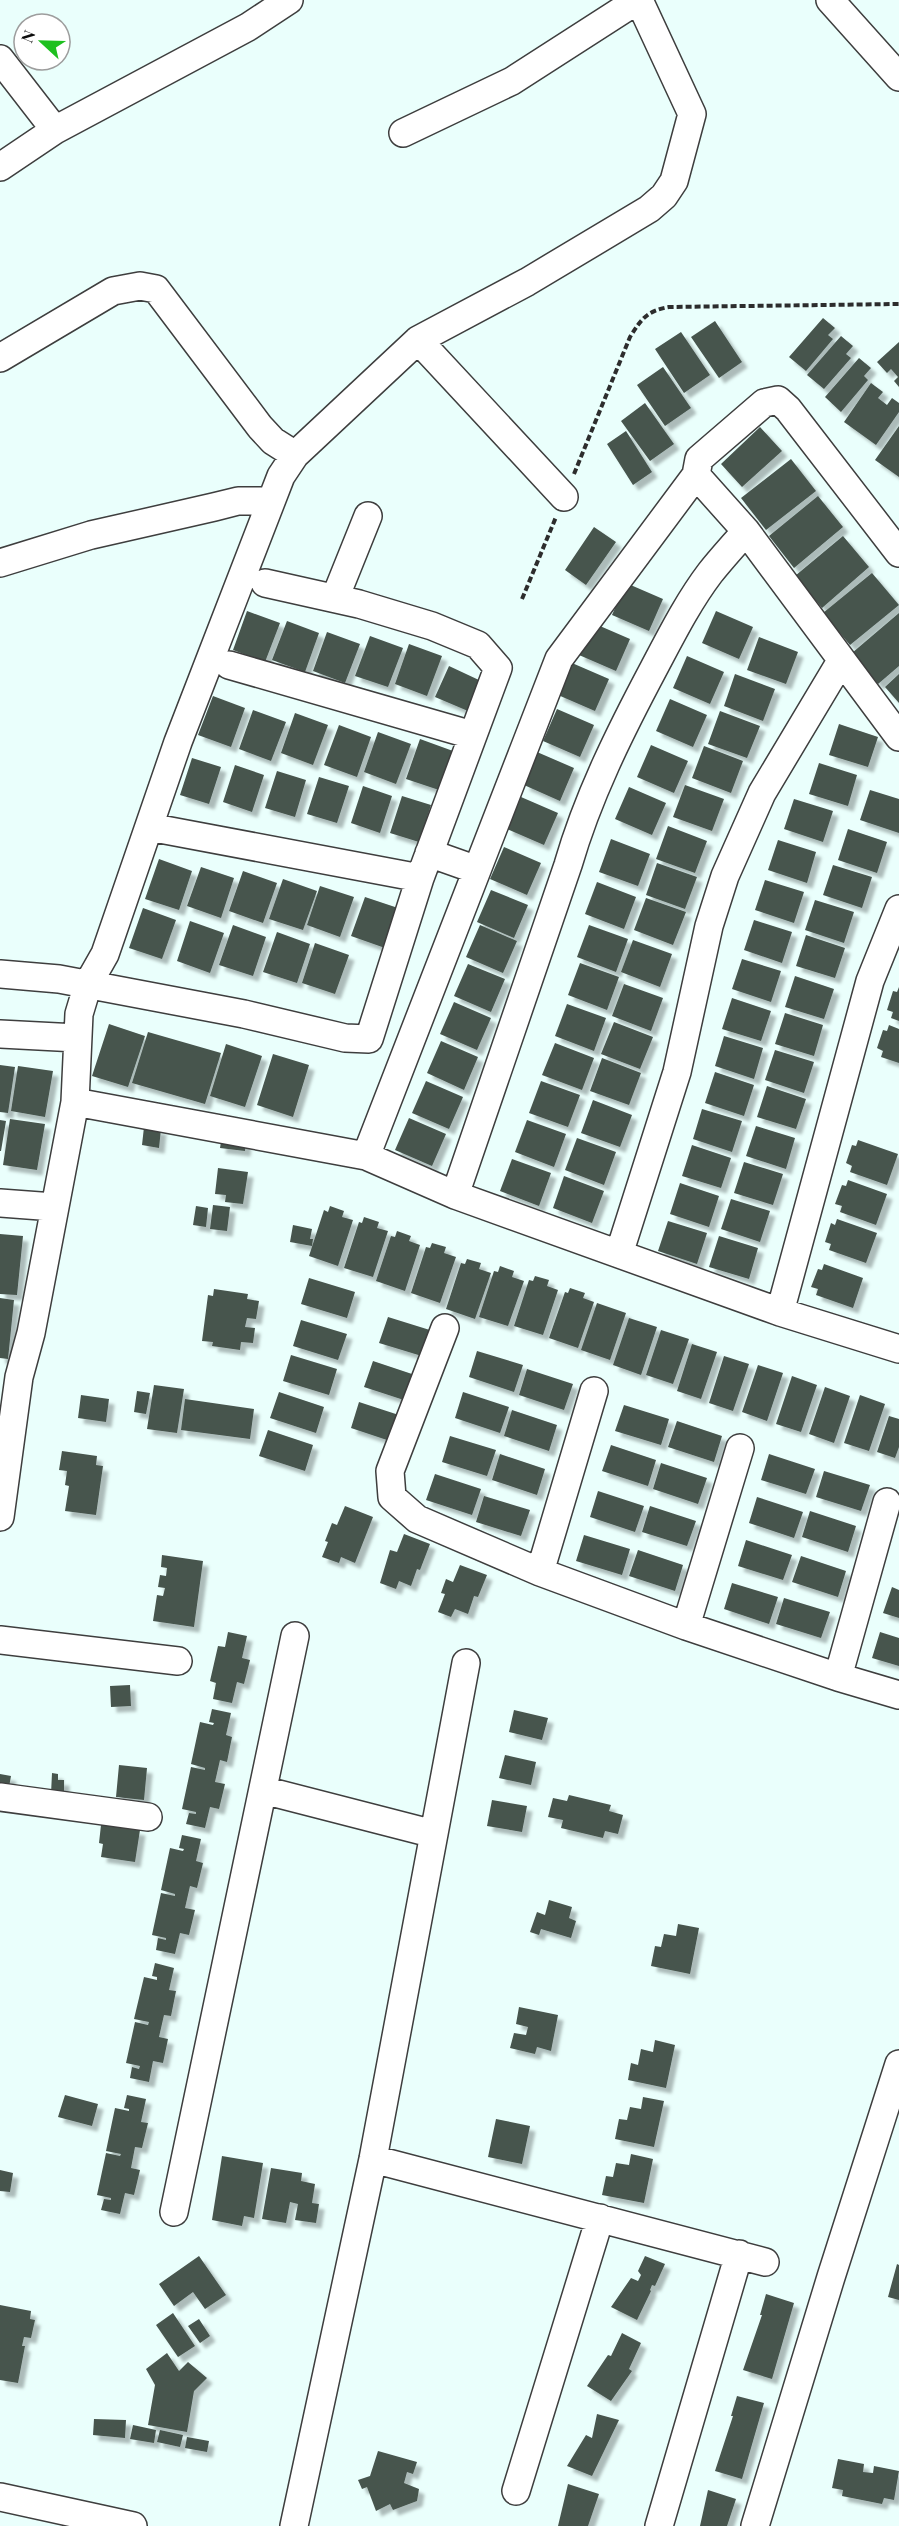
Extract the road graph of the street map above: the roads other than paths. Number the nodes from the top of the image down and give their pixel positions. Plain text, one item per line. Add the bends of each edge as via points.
1 (289, 0) edge
2 (639, 0) edge
3 (830, 0) edge
4 (0, 59) edge
5 (899, 77) edge
6 (55, 130) junction
7 (403, 133) dead end
8 (0, 167) edge
9 (418, 340) junction
10 (0, 358) edge
11 (295, 455) junction
12 (696, 475) junction
13 (564, 497) road end
14 (271, 501) junction
15 (368, 516) dead end
16 (746, 531) junction
17 (899, 553) edge
18 (0, 563) edge
19 (265, 583) dead end
20 (335, 598) junction
21 (841, 661) junction
22 (229, 665) dead end
23 (472, 735) junction
24 (899, 737) edge
25 (149, 827) junction
26 (425, 866) junction
27 (477, 870) junction
28 (899, 909) edge
29 (0, 974) edge
30 (88, 984) junction
31 (0, 1034) edge
32 (77, 1038) junction
33 (75, 1102) junction
34 (366, 1156) junction
35 (455, 1195) junction
36 (0, 1203) edge
37 (54, 1207) junction
38 (619, 1254) junction
39 (780, 1312) junction
40 (445, 1328) dead end
41 (899, 1349) edge
42 (594, 1391) dead end
43 (740, 1448) dead end
44 (886, 1502) dead end
45 (0, 1517) edge
46 (540, 1572) junction
47 (686, 1626) junction
48 (295, 1636) dead end
49 (0, 1640) edge
50 (177, 1662) dead end
51 (466, 1664) dead end
52 (838, 1677) junction
53 (899, 1695) edge
54 (263, 1790) junction
55 (0, 1797) edge
56 (148, 1816) dead end
57 (434, 1834) junction
58 (899, 2064) edge
59 (373, 2159) junction
60 (174, 2212) dead end
61 (600, 2218) junction
62 (739, 2254) junction
63 (765, 2262) dead end
64 (516, 2491) dead end
65 (0, 2497) edge
66 (133, 2526) edge
67 (294, 2526) edge
68 (659, 2526) edge
69 (756, 2526) edge

1 - 6 street via 248,27
2 - 7 street via 512,81
2 - 9 street via 692,114 674,181 649,209 527,282
3 - 5 street
4 - 6 street
6 - 8 street
9 - 11 street
9 - 13 street
10 - 11 street via 112,291 140,286 156,290 260,427
11 - 14 street
12 - 16 street
12 - 17 street via 704,453 764,403 778,400
12 - 27 street via 559,659
14 - 18 street via 238,501 91,535
14 - 25 street
15 - 20 street
16 - 21 street
16 - 35 street via 710,573 680,619 599,780 581,822
19 - 20 street
20 - 23 street via 432,626 478,645 498,668
21 - 24 street
21 - 38 street via 762,793 725,876 709,927 677,1072
22 - 23 street
23 - 26 street
25 - 26 street
25 - 30 street via 105,954
26 - 27 street
26 - 30 street via 369,1039 345,1038
27 - 34 street
28 - 39 street via 870,981
29 - 30 street
30 - 32 street
31 - 32 street
32 - 33 street
33 - 34 street
33 - 37 street
34 - 35 street
35 - 38 street
36 - 37 street
37 - 45 street via 20,1377
38 - 39 street
39 - 41 street
40 - 46 street via 390,1471 392,1497 417,1519
42 - 46 street
43 - 47 street
44 - 52 street
46 - 47 street
47 - 52 street
48 - 54 street
49 - 50 street
51 - 57 street
52 - 53 street
54 - 57 street
54 - 60 street
55 - 56 street
57 - 59 street
58 - 69 street
59 - 61 street
59 - 67 street
61 - 62 street
61 - 64 street
62 - 63 street
62 - 68 street
65 - 66 street

